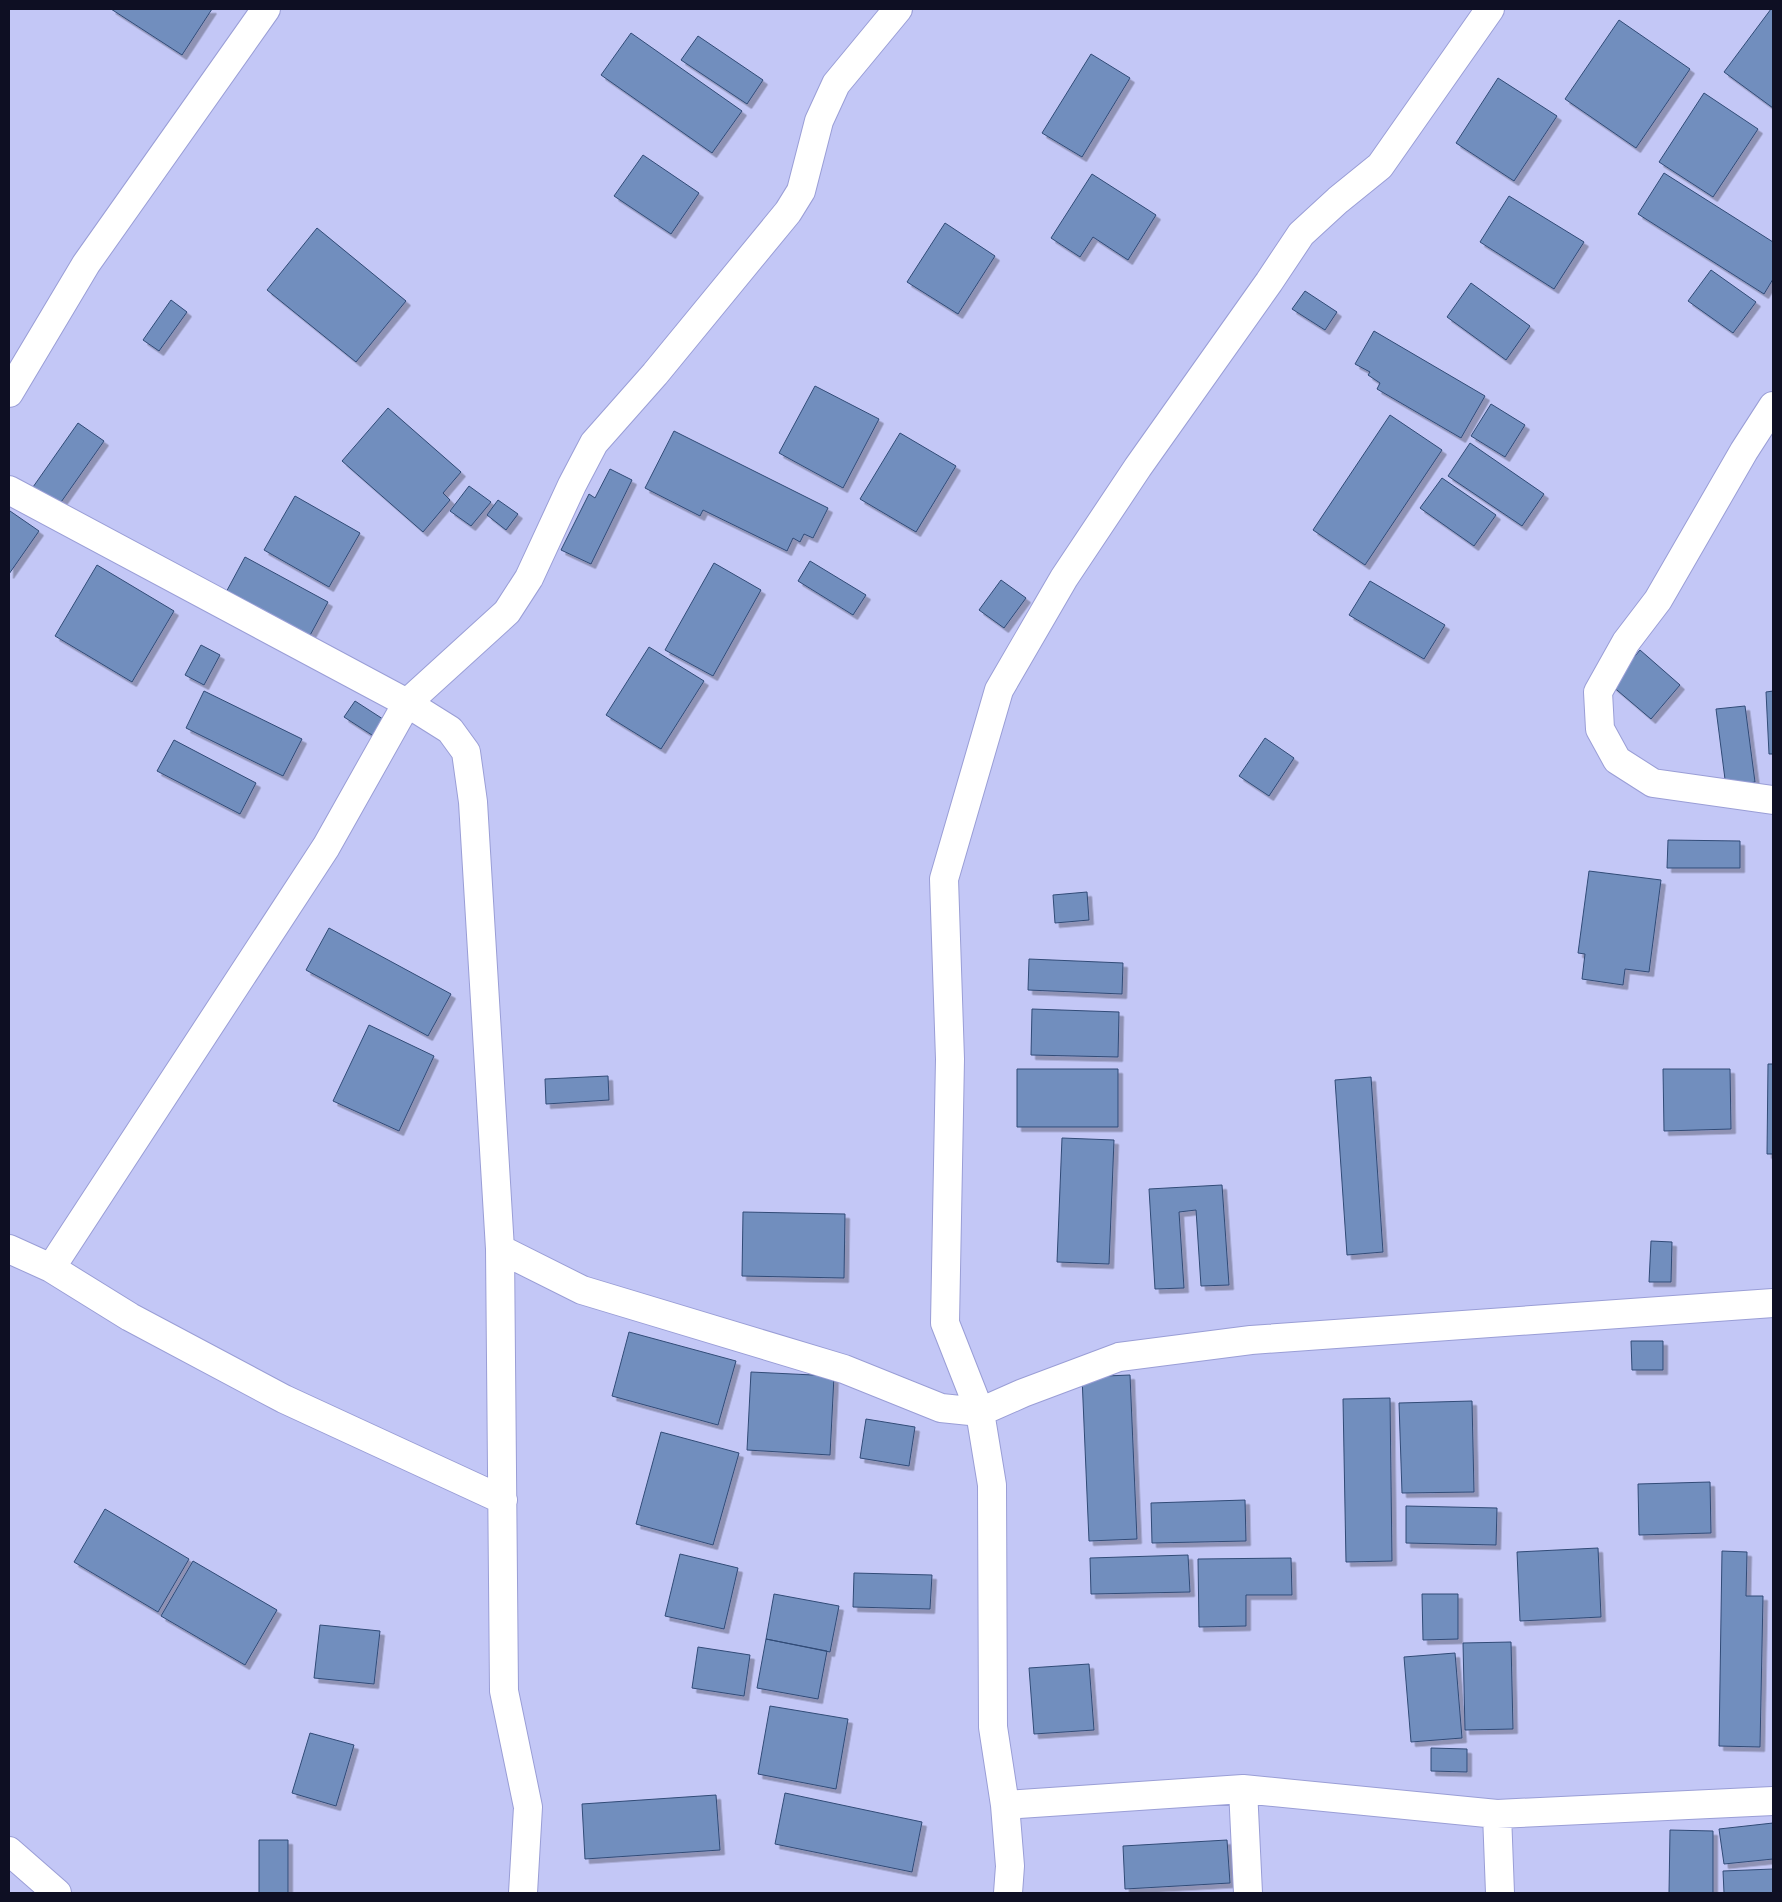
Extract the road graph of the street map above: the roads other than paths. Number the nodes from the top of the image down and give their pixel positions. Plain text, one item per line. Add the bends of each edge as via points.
1 (266, 9) edge
2 (898, 9) edge
3 (1490, 9) edge
4 (9, 393) edge
5 (1773, 406) edge
6 (9, 490) edge
7 (407, 703) junction
8 (1773, 800) edge
9 (9, 1249) edge
10 (500, 1249) junction
11 (51, 1268) junction
12 (1773, 1303) edge
13 (980, 1412) junction
14 (503, 1500) junction
15 (1243, 1789) junction
16 (1773, 1802) edge
17 (1005, 1805) junction
18 (1497, 1814) junction
19 (9, 1851) edge
20 (57, 1893) edge
21 (523, 1893) edge
22 (1008, 1893) edge
23 (1248, 1893) edge
24 (1500, 1893) edge

1 - 4 street via 86,264
2 - 7 street via 836,84 819,121 800,191 788,212 594,444 530,578 507,612
3 - 13 street via 1380,166 1301,234 1064,578 999,690 944,879 950,1059 945,1323
5 - 8 street via 1658,600 1626,642 1598,692 1600,729 1617,760 1653,783
6 - 7 street
7 - 10 street via 450,730 466,752 473,802
7 - 11 street via 326,847
9 - 11 street
10 - 13 street via 582,1290 844,1369 941,1408
10 - 14 street
11 - 14 street via 130,1317 284,1399
12 - 13 street via 1251,1340 1119,1357
13 - 17 street via 992,1485 993,1727
14 - 21 street via 504,1691 528,1807
15 - 17 street
15 - 18 street
15 - 23 street
16 - 18 street
17 - 22 street via 1010,1866
18 - 24 street
19 - 20 street

